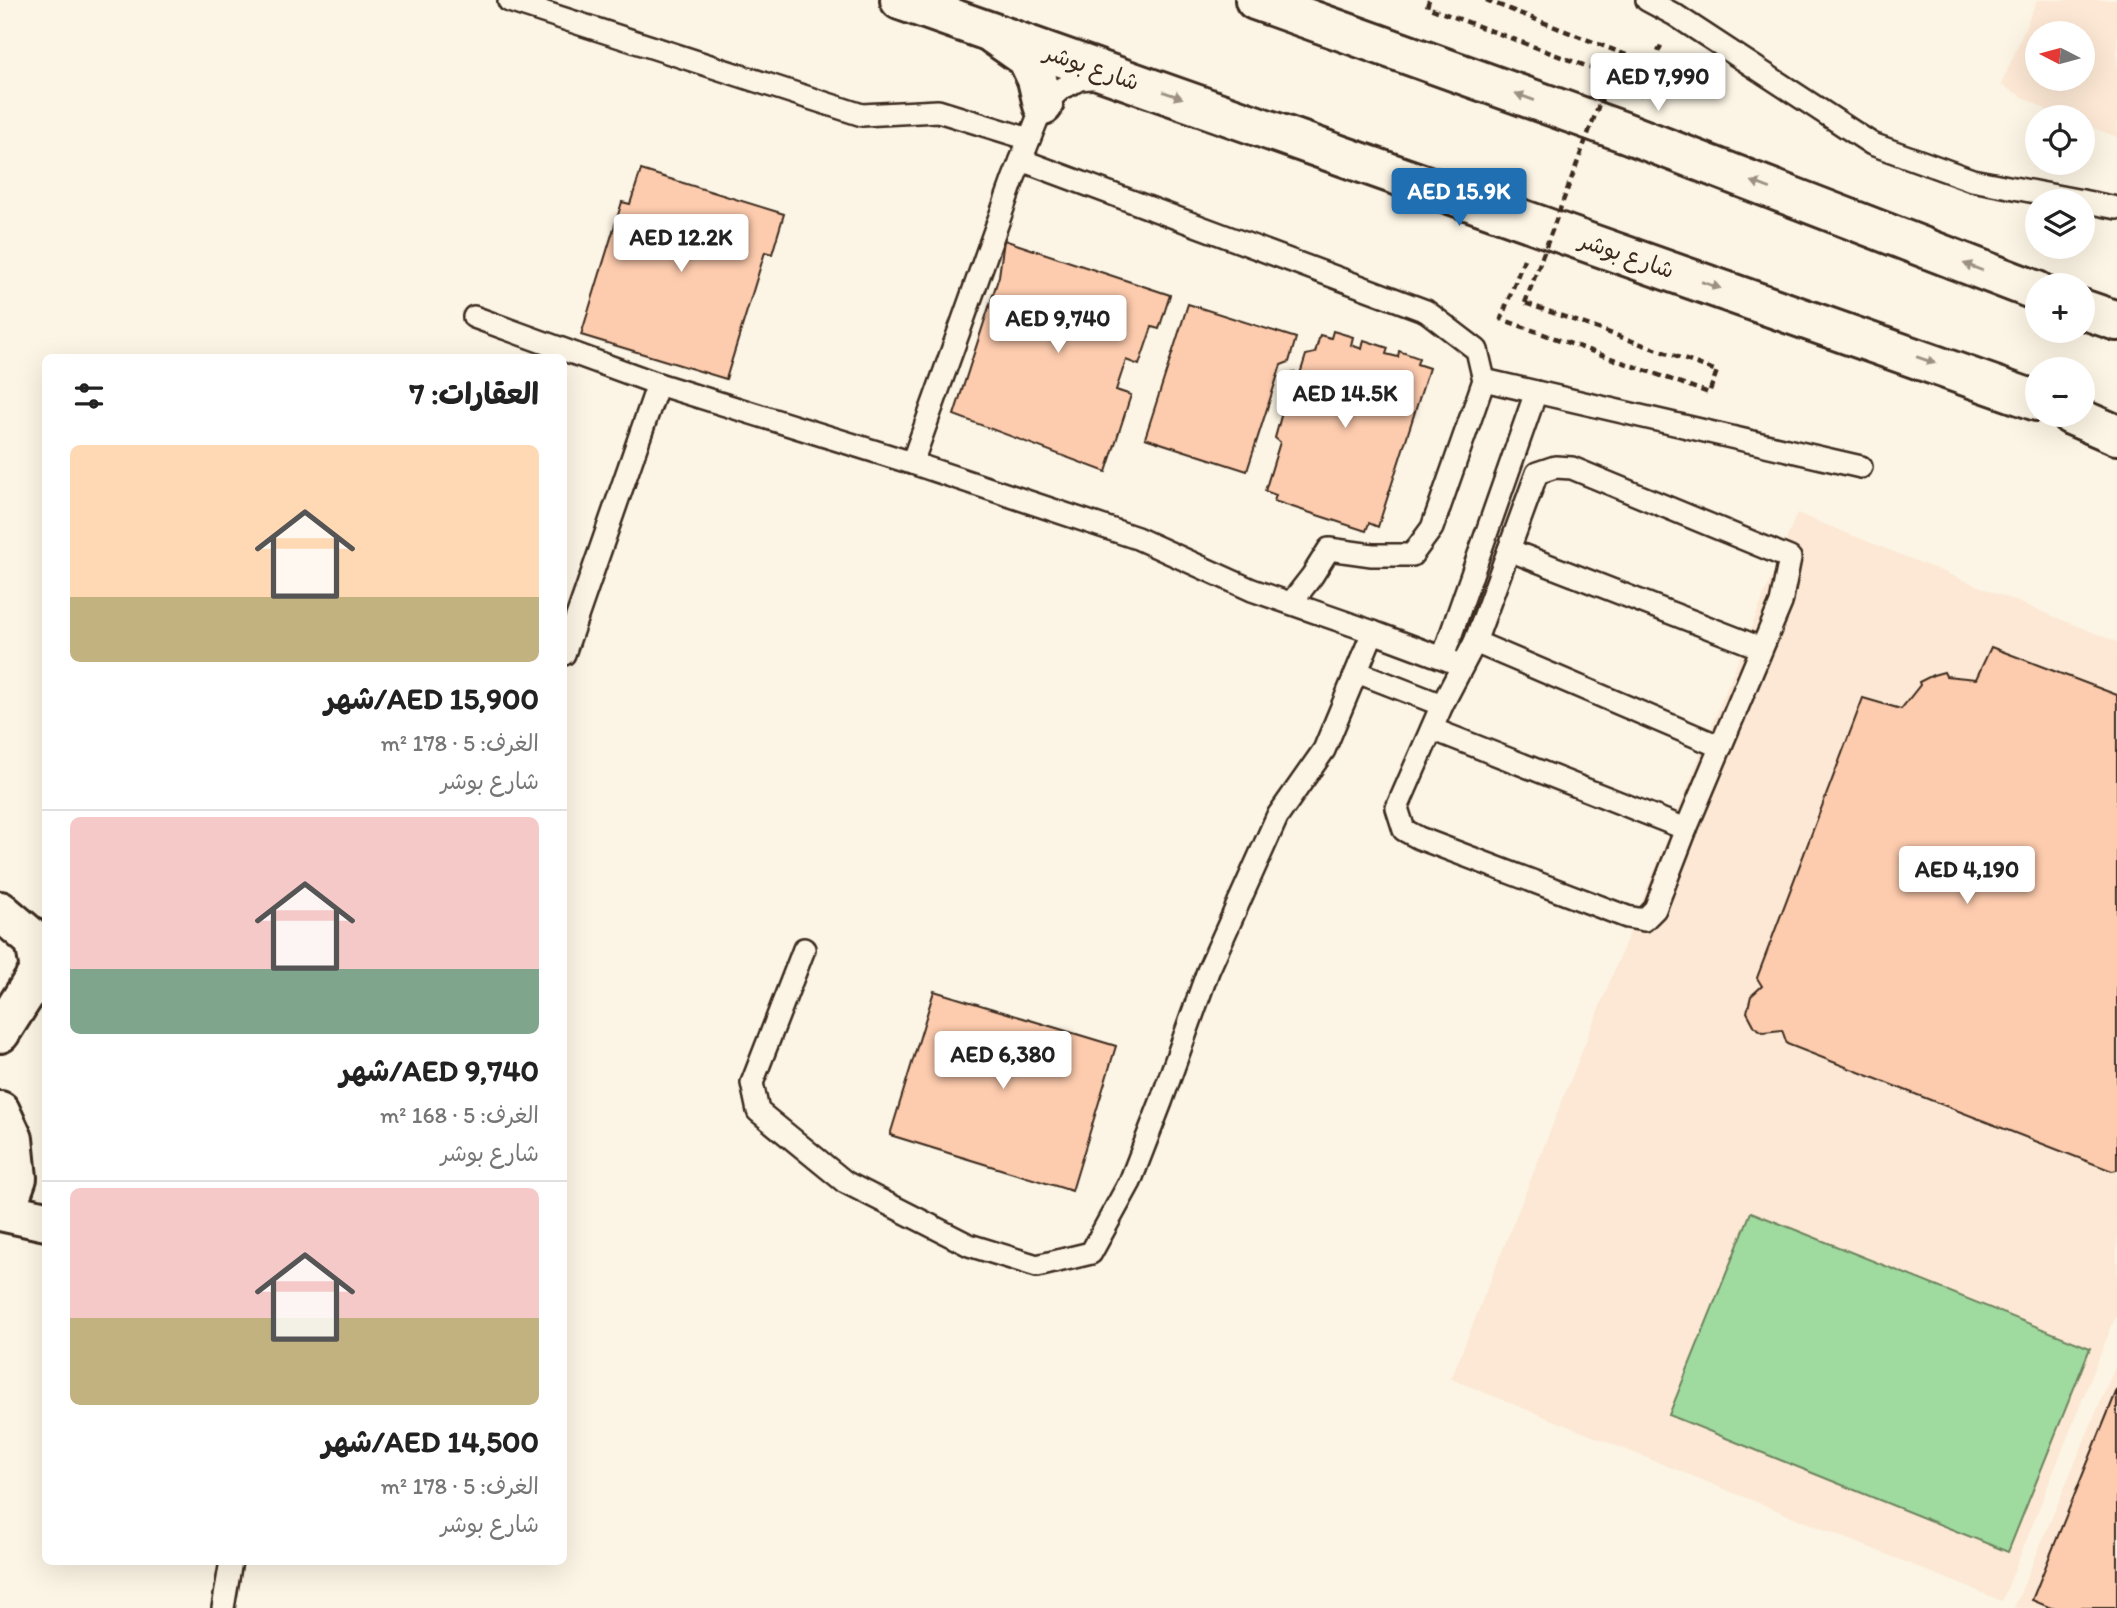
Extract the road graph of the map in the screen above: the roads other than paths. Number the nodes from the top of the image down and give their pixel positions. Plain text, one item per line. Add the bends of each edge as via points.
1 (900, 0) edge
2 (1255, 0) edge
3 (1647, 0) edge
4 (509, 1) edge
5 (986, 30) junction
6 (1114, 75) junction
7 (1036, 122) junction
8 (1021, 160) junction
9 (2025, 190) edge
10 (2095, 204) edge
11 (2117, 208) edge
12 (2025, 286) edge
13 (2095, 313) edge
14 (474, 317) dead end
15 (2117, 321) edge
16 (1484, 380) junction
17 (658, 384) junction
18 (1536, 392) junction
19 (2025, 397) edge
20 (2095, 425) edge
21 (2117, 435) edge
22 (912, 463) junction
23 (1861, 467) dead end
24 (1509, 550) junction
25 (1292, 603) junction
26 (1373, 632) junction
27 (1475, 642) junction
28 (567, 645) edge
29 (1761, 648) junction
30 (1443, 657) junction
31 (1463, 666) junction
32 (1357, 672) junction
33 (1442, 705) junction
34 (1432, 729) junction
35 (1721, 747) junction
36 (1686, 829) junction
37 (0, 911) edge
38 (804, 949) dead end
39 (0, 1033) edge
40 (0, 1111) edge
41 (0, 1203) edge
42 (0, 1211) edge
43 (42, 1220) edge
44 (230, 1565) edge
45 (223, 1608) edge

1 - 5 main road, شارع بوشر
12 -> 2 main road via 1624,132
3 - 9 lane via 1872,144 1972,180
4 - 7 lane via 862,115 938,111
5 - 6 main road, شارع بوشر
5 - 7 main road via 1027,58 1037,79
6 - 7 lane via 1080,79 1061,89
6 -> 19 main road, شارع بوشر
7 - 8 lane
8 - 16 lane via 1426,311 1477,350
8 - 22 lane
10 - 11 lane
13 - 15 main road
14 - 17 lane
16 - 18 lane
16 - 25 lane via 1432,528 1412,555 1329,549
17 - 22 lane
17 - 28 lane
18 - 23 lane
18 - 30 lane
20 - 21 main road
22 - 25 lane via 1137,538
24 - 27 lane
24 - 29 lane
24 - 29 lane via 1537,473 1573,468 1790,558 1781,603
25 - 26 lane
26 - 30 lane
26 - 32 lane
27 - 31 lane
27 - 35 lane
29 - 35 lane
30 - 31 lane
31 - 33 lane
32 - 33 lane
32 - 38 lane via 1324,750 1277,817 1208,971 1130,1182 1091,1253 1037,1266 969,1245 845,1182 758,1111 752,1083
33 - 34 lane
34 - 36 lane
34 - 36 lane via 1397,808 1404,830 1419,838 1627,918 1644,920 1655,909
35 - 36 lane
37 - 39 main road via 35,941 40,970
40 - 41 main road via 13,1139 17,1178 9,1200
42 - 43 main road
44 - 45 lane

